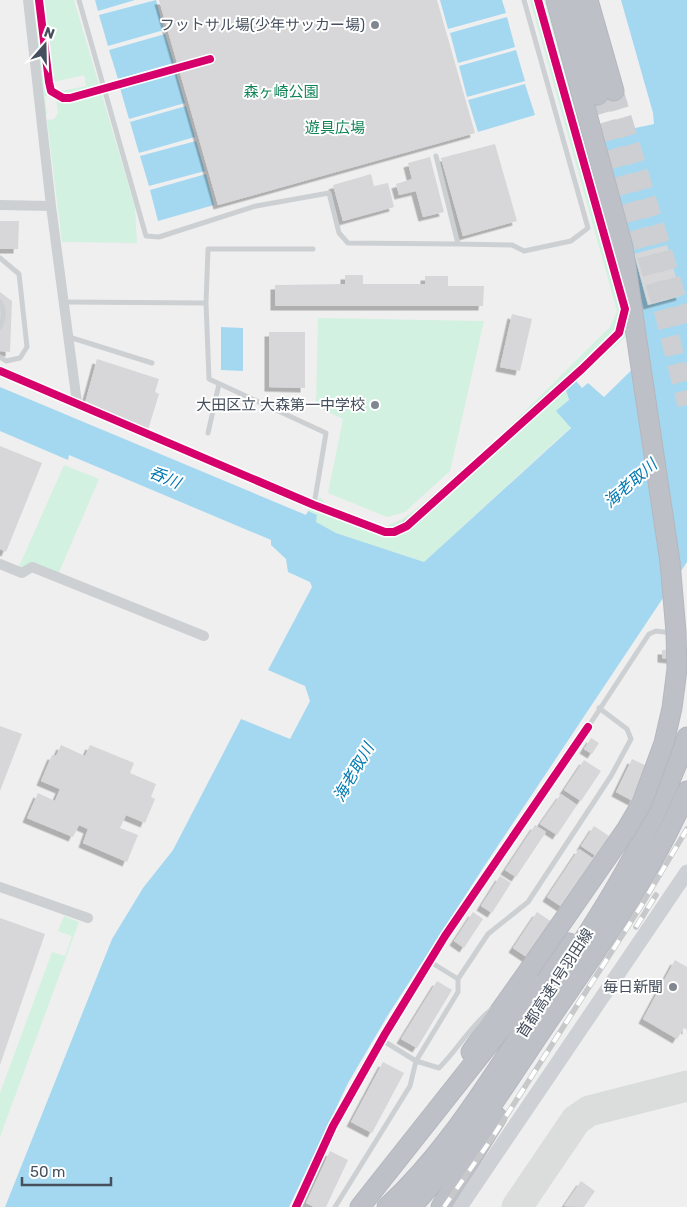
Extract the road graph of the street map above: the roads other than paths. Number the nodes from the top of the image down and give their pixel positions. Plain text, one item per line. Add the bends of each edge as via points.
1 (28, 0) edge
2 (79, 0) edge
3 (524, 0) edge
4 (556, 0) edge
5 (571, 0) edge
6 (588, 0) edge
7 (436, 156) dead end
8 (0, 206) edge
9 (51, 206) junction
10 (458, 244) junction
11 (314, 249) dead end
12 (0, 258) edge
13 (0, 302) edge
14 (64, 302) junction
15 (206, 303) junction
16 (0, 328) edge
17 (69, 337) junction
18 (0, 357) edge
19 (152, 363) dead end
20 (219, 384) junction
21 (77, 403) dead end
22 (208, 433) dead end
23 (314, 505) dead end
24 (0, 564) edge
25 (679, 634) dead end
26 (204, 636) dead end
27 (599, 708) junction
28 (588, 726) joint
29 (687, 738) edge
30 (687, 791) edge
31 (643, 840) junction
32 (687, 872) edge
33 (0, 887) edge
34 (88, 918) dead end
35 (430, 961) junction
36 (458, 979) junction
37 (510, 995) junction
38 (559, 1005) junction
39 (381, 1039) junction
40 (416, 1061) junction
41 (411, 1143) junction
42 (416, 1194) edge
43 (296, 1207) edge
44 (335, 1207) edge
45 (360, 1207) edge
46 (387, 1207) edge
47 (441, 1207) edge
48 (460, 1207) edge

1 - 9 street
2 - 10 lane via 146,236 158,237 256,206 329,193 339,233 348,243
3 - 10 lane via 588,228 571,241 524,251 512,245
4 - 37 highway, bridge via 623,247 670,562 676,669 664,743 642,803 576,904
5 - 6 highway via 606,93
7 - 10 lane
8 - 9 street
9 - 14 street
11 - 15 lane via 208,249
12 - 18 lane via 16,270 20,279 27,346 20,358 6,361
13 - 16 lane via 4,320
14 - 15 lane
14 - 17 street
15 - 20 lane via 208,379
17 - 19 lane
17 - 21 street
20 - 22 lane
20 - 23 lane via 326,432
24 - 26 street via 22,573 32,567
25 - 27 lane via 656,631 649,634
27 - 28 lane
27 - 36 lane via 627,729 631,739 528,902 488,934
28 - 35 street
29 - 31 highway, 首都高速1号羽田線 via 662,804
30 - 38 highway, 首都高速1号羽田線 via 659,850
31 - 41 highway via 548,970
31 - 42 highway, 首都高速1号羽田線 via 621,881 552,989 432,1160
32 - 48 street
33 - 34 street
35 - 36 lane
35 - 39 street
36 - 40 lane via 458,992
37 - 40 lane via 483,1016 440,1068
37 - 41 highway
38 - 42 highway, 首都高速1号羽田線 via 468,1139
38 - 47 highway via 493,1125
39 - 40 lane
39 - 43 street via 333,1126
40 - 44 lane via 410,1086
41 - 45 highway
42 - 46 highway, 首都高速1号羽田線

